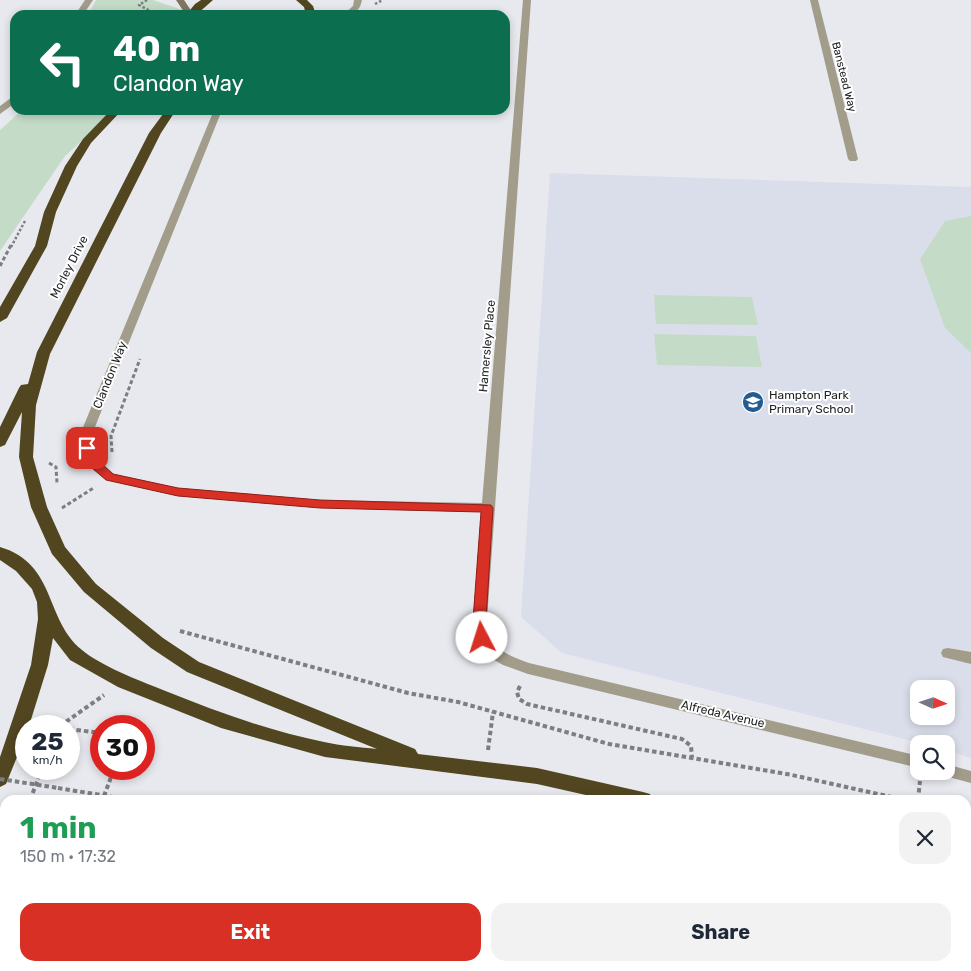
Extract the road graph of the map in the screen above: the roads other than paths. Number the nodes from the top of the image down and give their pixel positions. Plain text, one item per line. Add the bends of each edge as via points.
1 (208, 0) edge
2 (527, 0) edge
3 (814, 0) edge
4 (194, 10) edge
5 (10, 102) edge
6 (0, 111) edge
7 (112, 115) edge
8 (168, 115) edge
9 (216, 115) edge
10 (853, 159) dead end
11 (0, 318) edge
12 (44, 352) junction
13 (0, 442) edge
14 (487, 508) junction
15 (0, 552) edge
16 (47, 614) junction
17 (948, 653) dead end
18 (971, 658) edge
19 (528, 668) joint
20 (910, 760) edge
21 (429, 762) junction
22 (955, 773) edge
23 (971, 777) edge
24 (0, 779) edge
25 (621, 795) edge

1 - 4 highway
2 - 14 street, Hamersley Place
3 - 10 street, Banstead Way
5 - 6 street
7 - 11 highway via 87,141 71,166 50,212 40,246
8 - 12 highway, Morley Drive
9 - 14 street, Clandon Way via 85,437 89,459 110,477 178,492 320,504
12 - 13 highway, Morley Drive
12 - 21 highway via 29,405 26,457 39,508 58,550 90,588 157,643 193,667
14 - 19 street, Hamersley Place via 480,620 482,638 498,657
15 - 16 highway via 32,576 42,593
16 - 21 highway via 76,655 124,682 227,723 325,750
16 - 24 highway via 42,650 28,704
17 - 18 street
19 - 20 street, Alfreda Avenue
21 - 25 highway via 537,776
22 - 23 street

